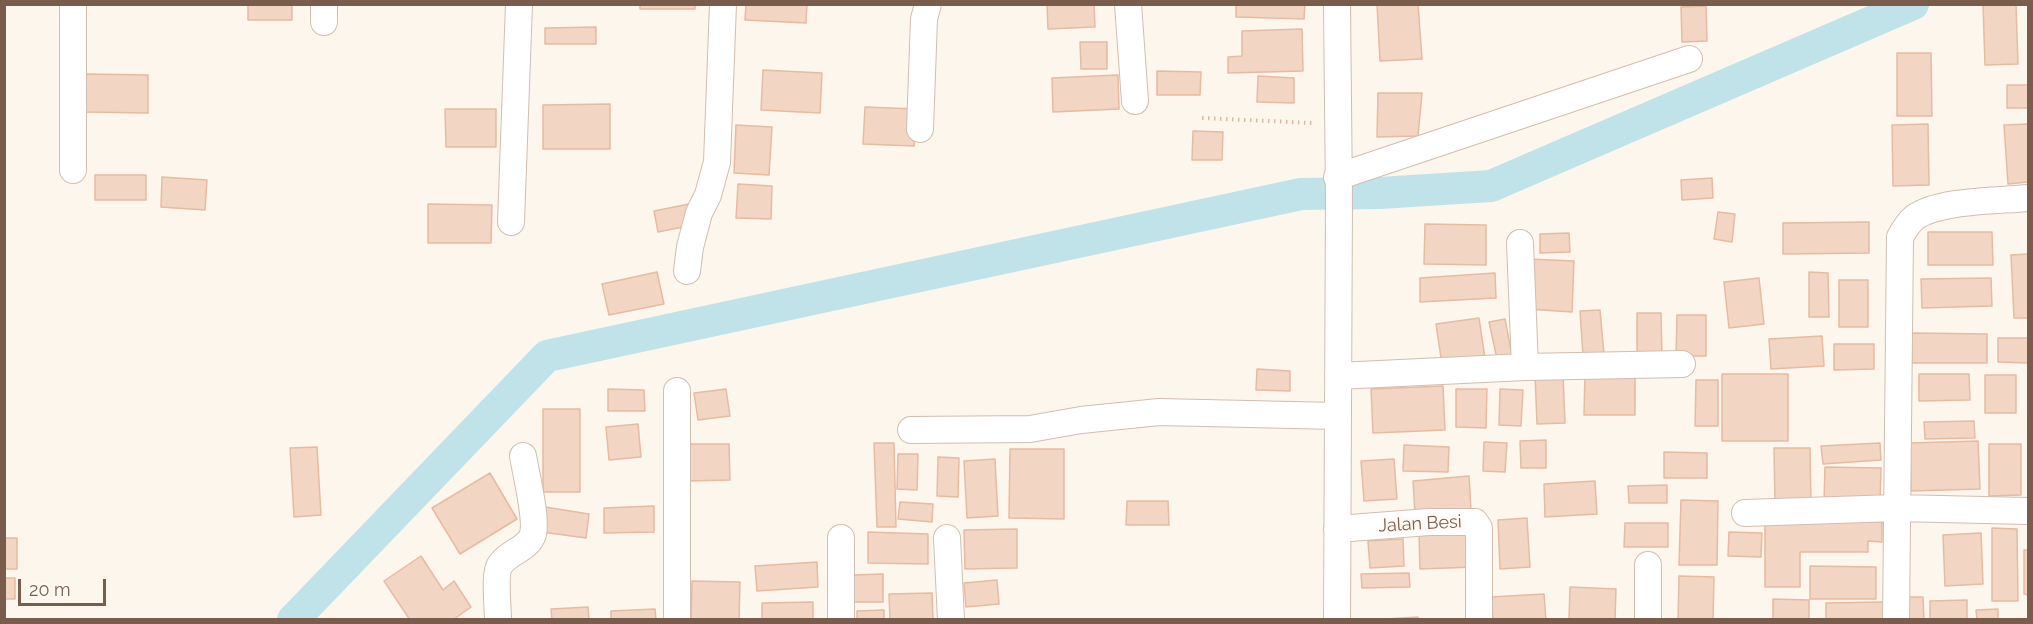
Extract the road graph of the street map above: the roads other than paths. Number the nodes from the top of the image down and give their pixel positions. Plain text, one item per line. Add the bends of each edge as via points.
1 (73, 4) edge
2 (519, 4) edge
3 (723, 4) edge
4 (928, 4) edge
5 (1128, 4) edge
6 (1337, 4) edge
7 (1689, 59) dead end
8 (1135, 101) dead end
9 (920, 129) dead end
10 (74, 170) dead end
11 (1338, 186) junction
12 (2028, 198) edge
13 (511, 222) dead end
14 (1520, 243) dead end
15 (687, 271) dead end
16 (1682, 364) dead end
17 (1525, 367) junction
18 (1338, 376) junction
19 (676, 391) dead end
20 (1338, 416) junction
21 (911, 430) dead end
22 (523, 456) dead end
23 (1896, 508) junction
24 (2028, 512) edge
25 (1745, 513) dead end
26 (1337, 529) junction
27 (841, 538) dead end
28 (947, 538) dead end
29 (1648, 565) dead end
30 (498, 620) edge
31 (677, 620) edge
32 (841, 620) edge
33 (951, 620) edge
34 (1337, 620) edge
35 (1479, 620) edge
36 (1648, 620) edge
37 (1896, 620) edge

1 - 10 street
2 - 13 street
3 - 15 street via 717,162 699,213
4 - 9 street via 924,19
5 - 8 street
6 - 11 street
7 - 11 street
11 - 18 street
12 - 23 street via 1947,205 1915,218 1900,237
14 - 17 street
16 - 17 street
17 - 18 street
18 - 20 street
19 - 31 street
20 - 21 street via 1159,412 1030,429
20 - 26 street
22 - 30 street via 533,534 497,571
23 - 24 street
23 - 25 street
23 - 37 street
26 - 34 street
26 - 35 street, Jalan Besi via 1475,522 1479,528
27 - 32 street
28 - 33 street
29 - 36 street

